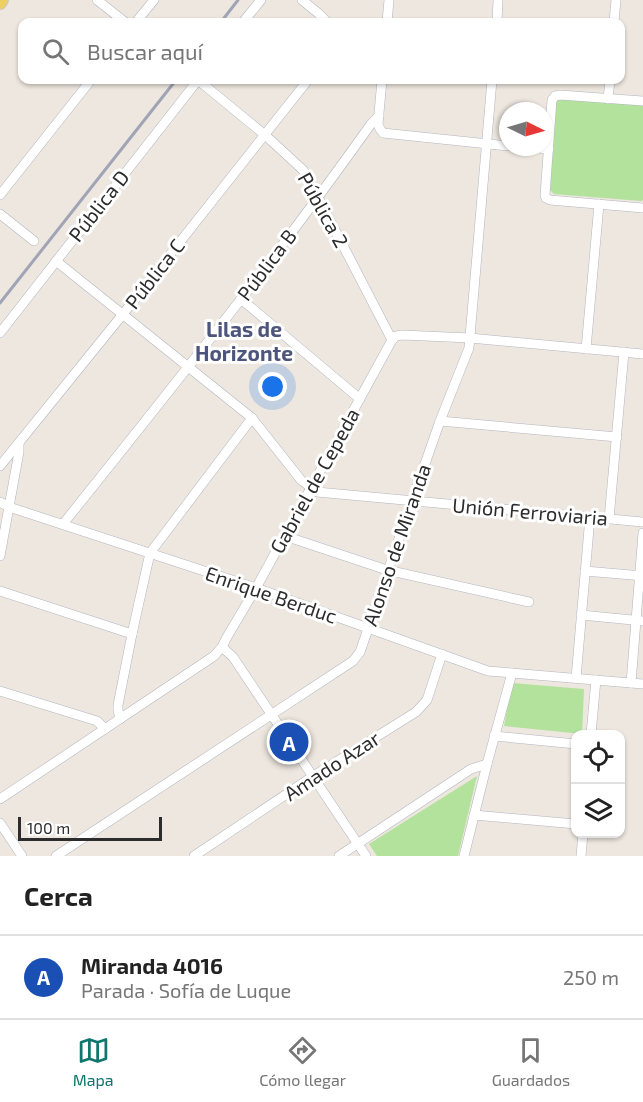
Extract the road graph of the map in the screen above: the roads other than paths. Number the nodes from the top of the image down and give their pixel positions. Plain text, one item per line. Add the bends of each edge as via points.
1 (96, 0) edge
2 (154, 0) edge
3 (261, 0) edge
4 (302, 0) edge
5 (389, 0) edge
6 (498, 0) edge
7 (616, 0) edge
8 (120, 18) edge
9 (139, 18) edge
10 (246, 18) edge
11 (323, 18) edge
12 (387, 18) edge
13 (497, 18) edge
14 (614, 18) edge
15 (88, 84) edge
16 (195, 84) edge
17 (203, 84) edge
18 (305, 84) edge
19 (382, 84) edge
20 (492, 84) edge
21 (609, 84) edge
22 (608, 99) junction
23 (643, 101) edge
24 (552, 102) edge
25 (379, 116) junction
26 (265, 135) junction
27 (487, 144) junction
28 (499, 145) edge
29 (548, 156) edge
30 (0, 195) edge
31 (318, 199) junction
32 (599, 204) junction
33 (643, 208) edge
34 (0, 213) edge
35 (34, 241) dead end
36 (56, 261) junction
37 (241, 299) junction
38 (123, 314) junction
39 (0, 333) edge
40 (470, 338) junction
41 (392, 340) junction
42 (586, 349) junction
43 (624, 352) junction
44 (643, 354) edge
45 (188, 368) junction
46 (360, 399) junction
47 (252, 418) junction
48 (440, 421) junction
49 (616, 437) junction
50 (19, 443) junction
51 (0, 466) edge
52 (310, 488) junction
53 (412, 501) junction
54 (4, 505) edge
55 (590, 517) junction
56 (609, 519) junction
57 (643, 522) edge
58 (63, 524) junction
59 (643, 533) edge
60 (285, 536) junction
61 (150, 553) junction
62 (0, 556) edge
63 (387, 570) junction
64 (585, 571) junction
65 (641, 576) edge
66 (256, 588) junction
67 (0, 591) edge
68 (529, 602) dead end
69 (581, 615) junction
70 (639, 620) edge
71 (368, 629) junction
72 (132, 634) junction
73 (222, 647) junction
74 (442, 654) junction
75 (512, 673) junction
76 (576, 678) junction
77 (596, 680) junction
78 (631, 683) junction
79 (643, 684) edge
80 (0, 691) edge
81 (271, 714) junction
82 (120, 719) junction
83 (105, 729) junction
84 (591, 730) edge
85 (494, 736) junction
86 (571, 744) edge
87 (487, 764) junction
88 (312, 777) junction
89 (0, 799) edge
90 (474, 815) junction
91 (0, 823) edge
92 (571, 824) edge
93 (583, 838) edge
94 (358, 843) junction
95 (22, 856) edge
96 (56, 856) edge
97 (194, 856) edge
98 (339, 856) edge
99 (366, 856) edge
100 (464, 856) edge
101 (581, 856) edge

1 - 8 street
2 - 9 street
3 - 10 street
4 - 11 street
5 - 12 street
6 - 13 street
7 - 14 street
15 - 30 street
16 - 36 street, Pública D
17 - 26 street, Pública 2
18 - 26 street, Pública C
19 - 25 street
20 - 27 street, Alonso de Miranda
21 - 22 street
22 - 23 street
22 - 24 street via 560,95
25 - 27 street via 383,133
25 - 31 street, Pública B
26 - 31 street, Pública 2 via 303,170
26 - 38 street, Pública C
27 - 28 street
27 - 40 street, Alonso de Miranda
29 - 32 street via 546,198
31 - 37 street, Pública B
31 - 41 street, Pública 2
32 - 33 street
32 - 42 street
34 - 35 street
36 - 38 street
36 - 39 street, Pública D
37 - 45 street, Pública B
37 - 46 street
38 - 45 street
38 - 50 street, Pública C
40 - 41 street via 402,335
40 - 42 street
40 - 48 street, Alonso de Miranda
41 - 46 street, Gabriel de Cepeda
42 - 43 street
43 - 44 street
43 - 49 street
45 - 47 street
45 - 58 street, Pública B
46 - 52 street, Gabriel de Cepeda
47 - 52 street
47 - 61 street
48 - 49 street
48 - 53 street, Alonso de Miranda
49 - 56 street
50 - 51 street, Pública C
50 - 54 street
52 - 53 street, Unión Ferroviaria via 317,492
52 - 60 street, Gabriel de Cepeda
53 - 55 street, Unión Ferroviaria
53 - 63 street, Alonso de Miranda
54 - 58 street, Enrique Berduc
54 - 62 street
55 - 56 street, Unión Ferroviaria
55 - 64 street
56 - 57 street, Unión Ferroviaria
58 - 61 street, Enrique Berduc
59 - 65 street
60 - 63 street
60 - 66 street, Gabriel de Cepeda
61 - 66 street, Enrique Berduc
61 - 72 street
63 - 68 street
63 - 71 street, Alonso de Miranda
64 - 65 street
64 - 69 street
65 - 70 street
66 - 71 street, Enrique Berduc
66 - 73 street, Gabriel de Cepeda
67 - 72 street
69 - 70 street
69 - 76 street
70 - 78 street
71 - 74 street, Enrique Berduc
71 - 81 street, Alonso de Miranda via 353,661
72 - 82 street via 118,710
73 - 81 street
73 - 82 street, Gabriel de Cepeda
74 - 75 street, Enrique Berduc via 488,670
74 - 88 street, Amado Azar via 422,707
75 - 76 street, Enrique Berduc
75 - 85 street
76 - 77 street, Enrique Berduc
77 - 78 street, Enrique Berduc
77 - 84 street
78 - 79 street, Enrique Berduc
80 - 83 street via 97,721
81 - 88 street
81 - 96 street, Alonso de Miranda
82 - 83 street, Gabriel de Cepeda
83 - 89 street, Gabriel de Cepeda
85 - 86 street
85 - 87 street
87 - 90 street
87 - 94 street via 471,769
88 - 94 street
88 - 97 street, Amado Azar
90 - 92 street
90 - 100 street
91 - 95 street
93 - 101 street
94 - 98 street
94 - 99 street

